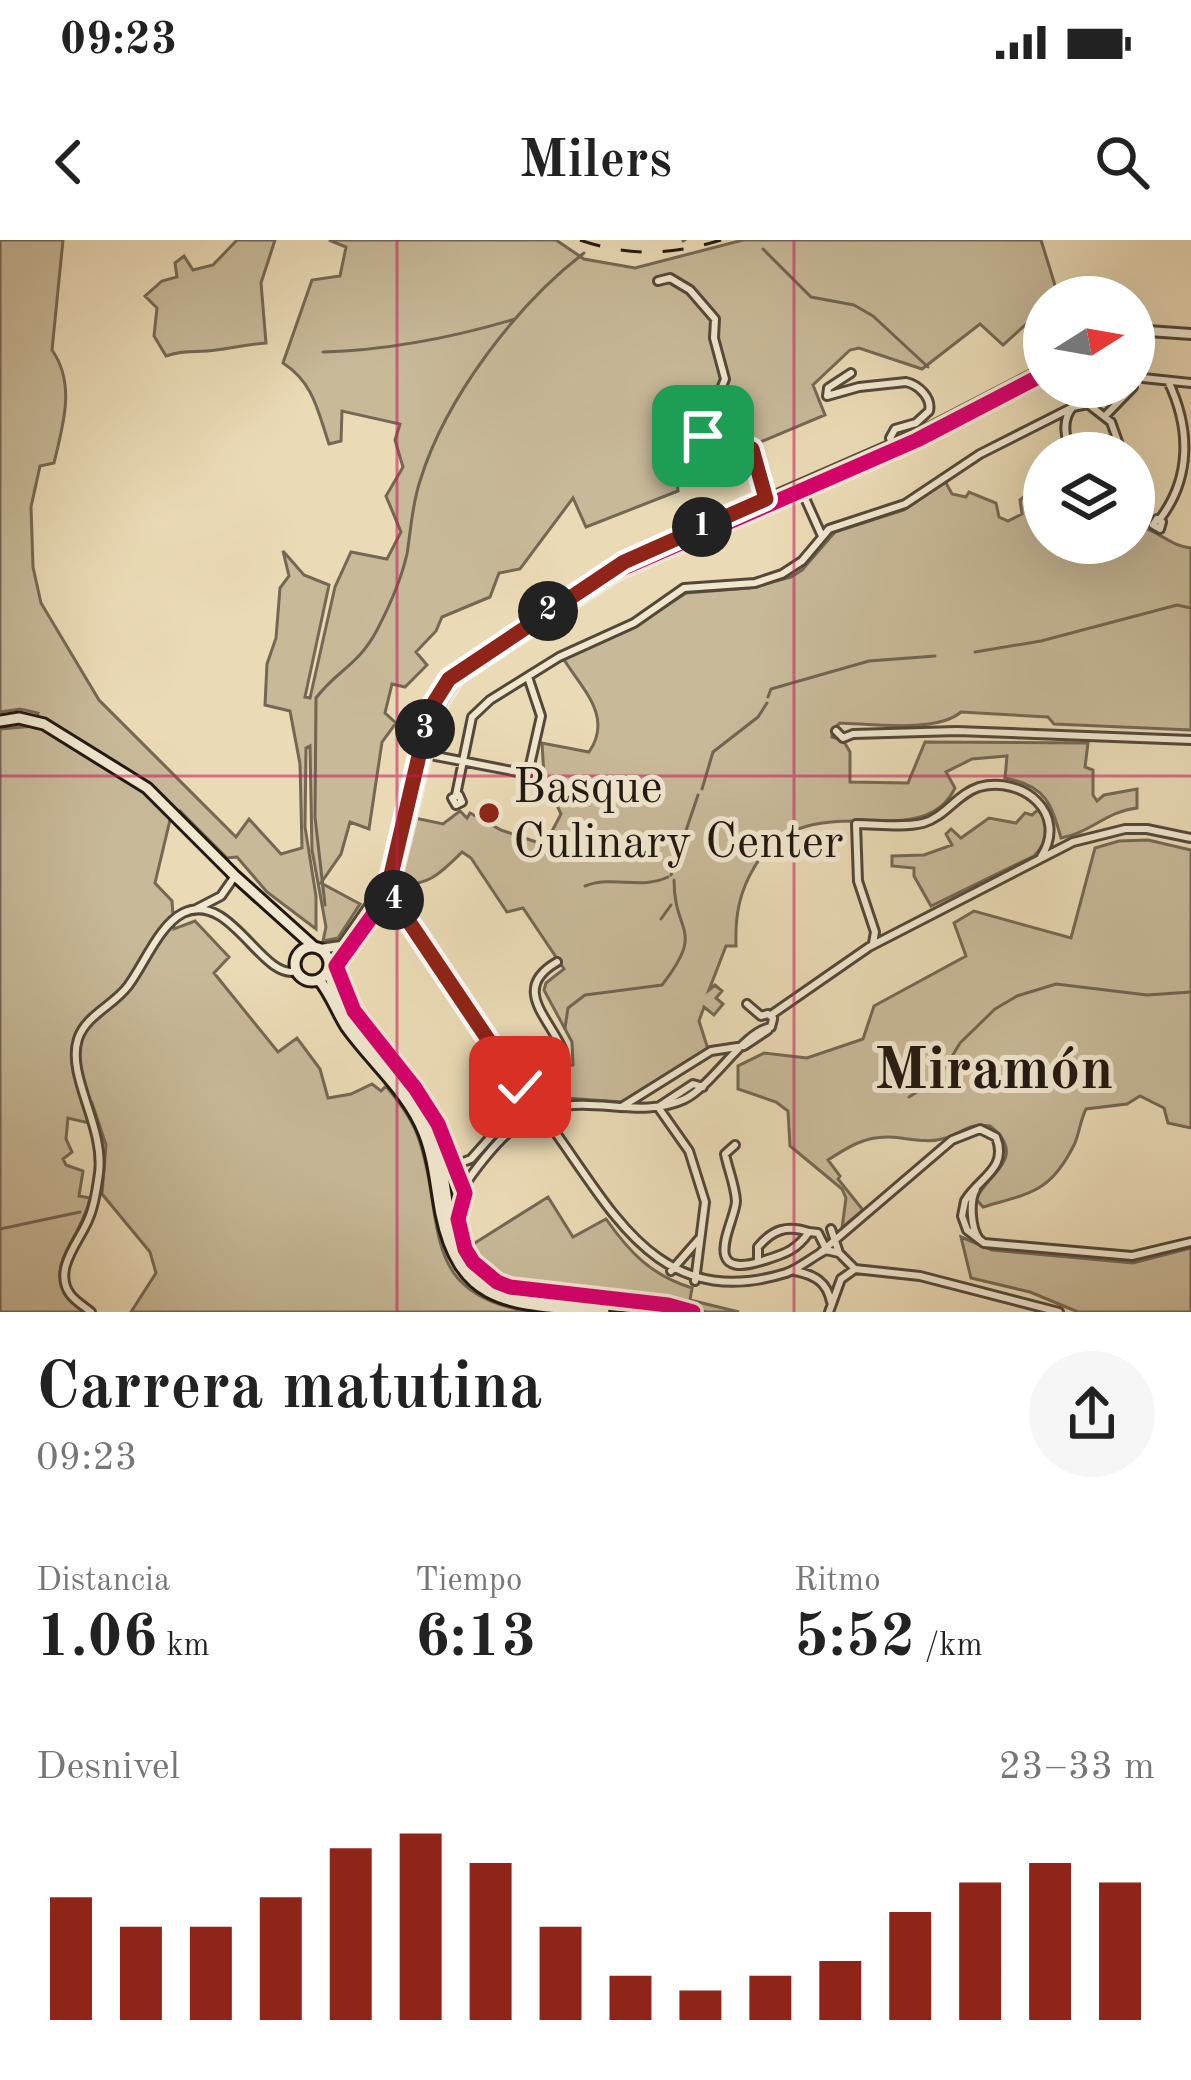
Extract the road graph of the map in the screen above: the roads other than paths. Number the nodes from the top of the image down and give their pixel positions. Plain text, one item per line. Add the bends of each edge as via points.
1 (658, 281) dead end
2 (1155, 331) edge
3 (1191, 334) edge
4 (851, 373) dead end
5 (1155, 379) edge
6 (1023, 380) edge
7 (1168, 381) junction
8 (1191, 382) edge
9 (1071, 408) edge
10 (1094, 408) edge
11 (1114, 408) edge
12 (1106, 416) junction
13 (1115, 432) edge
14 (892, 445) junction
15 (799, 485) junction
16 (766, 499) junction
17 (1160, 519) dead end
18 (822, 536) junction
19 (624, 562) junction
20 (528, 676) junction
21 (0, 721) edge
22 (422, 725) junction
23 (853, 734) dead end
24 (1191, 740) edge
25 (420, 753) junction
26 (461, 762) junction
27 (412, 766) junction
28 (456, 795) dead end
29 (1051, 834) junction
30 (1191, 838) edge
31 (1073, 842) junction
32 (212, 851) junction
33 (1039, 860) junction
34 (391, 875) junction
35 (235, 876) junction
36 (381, 892) junction
37 (393, 898) junction
38 (260, 899) junction
39 (371, 900) junction
40 (193, 910) junction
41 (368, 913) junction
42 (400, 913) junction
43 (359, 923) junction
44 (288, 925) junction
45 (342, 946) junction
46 (869, 947) junction
47 (317, 948) junction
48 (299, 954) junction
49 (556, 962) dead end
50 (329, 968) junction
51 (297, 971) junction
52 (320, 980) junction
53 (748, 1004) dead end
54 (764, 1024) junction
55 (745, 1046) junction
56 (552, 1076) junction
57 (517, 1079) junction
58 (536, 1086) junction
59 (552, 1097) junction
60 (521, 1099) junction
61 (568, 1105) junction
62 (619, 1107) junction
63 (658, 1107) junction
64 (551, 1112) junction
65 (533, 1120) junction
66 (553, 1129) junction
67 (735, 1145) dead end
68 (434, 1155) junction
69 (465, 1183) junction
70 (444, 1185) junction
71 (978, 1186) junction
72 (964, 1201) junction
73 (450, 1214) junction
74 (974, 1218) junction
75 (964, 1222) junction
76 (831, 1229) dead end
77 (809, 1232) junction
78 (701, 1236) junction
79 (835, 1239) junction
80 (981, 1242) junction
81 (1191, 1242) edge
82 (821, 1252) junction
83 (842, 1257) junction
84 (758, 1262) junction
85 (855, 1269) junction
86 (671, 1271) junction
87 (794, 1271) junction
88 (814, 1276) junction
89 (843, 1277) junction
90 (695, 1281) junction
91 (825, 1284) junction
92 (831, 1309) edge
93 (91, 1312) edge
94 (604, 1312) edge
95 (670, 1312) edge
96 (1060, 1312) edge

1 - 16 street via 681,283 715,319 725,379 701,412 703,436 752,449
2 - 3 street
4 - 14 street via 827,396 906,382 927,399 929,411 895,429
5 - 7 street
6 - 14 street
7 - 8 street
7 - 17 street via 1190,454 1179,498
9 - 18 street via 905,504
10 - 12 street
11 - 12 street
12 - 13 street
14 - 15 street
15 - 16 street
15 - 18 street
16 - 19 street
18 - 20 street via 782,574 684,588
19 - 22 street via 456,666 433,693
19 - 25 street via 449,679 430,709
20 - 26 street via 472,718
20 - 26 street via 541,716 531,770 522,776
21 - 32 main road via 36,721 121,771
22 - 25 street
22 - 27 street
23 - 24 street
25 - 26 street
25 - 27 street
25 - 34 street
26 - 28 street
27 - 39 street via 389,867
29 - 31 street via 1062,845
29 - 33 street
29 - 46 street via 1041,804 1006,785 970,791 924,822 856,824 859,881 875,932
30 - 31 street via 1125,829
31 - 33 street
32 - 35 main road
32 - 38 main road
33 - 46 street
34 - 36 street
34 - 37 street
35 - 38 main road
35 - 40 street via 221,896
36 - 37 street
36 - 39 street
36 - 41 street
37 - 42 street
38 - 44 main road
39 - 43 street
40 - 51 street via 225,920 277,971
40 - 93 street via 168,926 122,993 89,1019 74,1056 102,1149 90,1217 64,1279
41 - 42 street
41 - 43 street
42 - 57 street
43 - 45 street
44 - 47 main road
44 - 48 main road
45 - 47 street
45 - 50 street
46 - 54 street
47 - 48 main road
47 - 50 main road
48 - 51 main road
49 - 56 street via 534,988 562,1046
50 - 52 main road
50 - 68 main road via 350,1019 425,1116
51 - 52 main road
52 - 68 main road via 415,1113
53 - 54 street
54 - 55 street
54 - 55 street
55 - 62 street via 711,1051
55 - 63 street via 703,1087
56 - 58 street
56 - 59 street
57 - 58 street
57 - 60 street
58 - 59 street
58 - 60 street
59 - 61 street
59 - 64 street
60 - 65 street
60 - 68 street via 466,1163 453,1166
61 - 62 street
61 - 64 street
62 - 63 street
63 - 78 street via 689,1151 705,1202
64 - 65 street
64 - 66 street
65 - 66 street
65 - 69 street via 515,1126
66 - 86 street via 638,1248
67 - 84 street via 725,1154 736,1204 724,1243 734,1263
68 - 70 main road
68 - 94 main road via 447,1246 472,1284 505,1300
69 - 70 street
69 - 73 street
70 - 73 main road
71 - 72 street
71 - 74 street
71 - 79 street via 1000,1148 992,1133 973,1129
72 - 74 street
72 - 75 street
73 - 95 main road via 464,1263 493,1287
74 - 75 street
74 - 80 street
75 - 80 street
76 - 79 street
77 - 82 street via 822,1236
77 - 84 street via 794,1251
77 - 84 street via 772,1233 755,1253
78 - 86 street
78 - 90 street
79 - 82 street
79 - 83 street
80 - 81 street via 1132,1256
82 - 83 street
82 - 87 street
82 - 88 street
83 - 85 street
83 - 89 street
85 - 89 street
85 - 96 street
86 - 90 street
87 - 88 street
87 - 90 street via 738,1285
88 - 91 street
89 - 91 street
89 - 92 street
91 - 92 street

